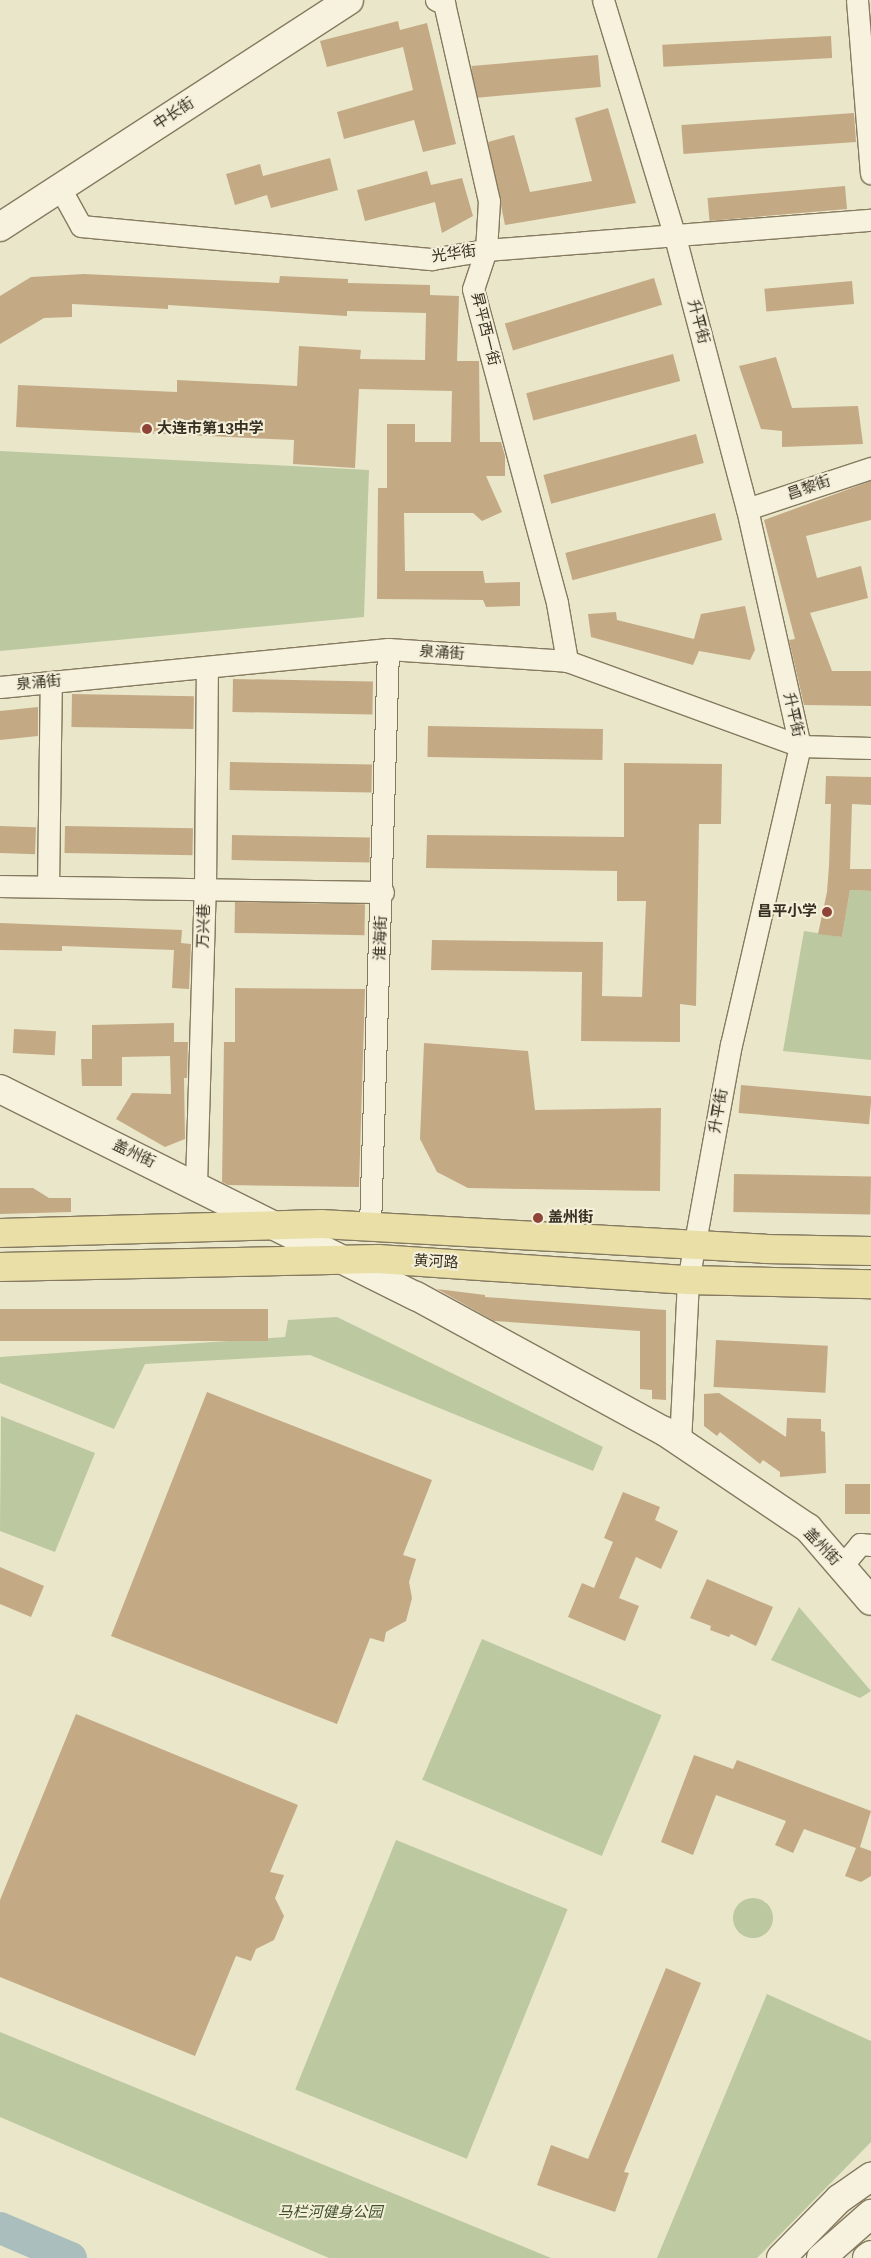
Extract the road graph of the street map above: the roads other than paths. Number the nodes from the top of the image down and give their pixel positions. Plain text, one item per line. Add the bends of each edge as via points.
1 (349, 0) edge
2 (436, 0) edge
3 (603, 0) edge
4 (857, 0) edge
5 (871, 173) edge
6 (60, 188) junction
7 (871, 220) edge
8 (0, 227) edge
9 (675, 237) junction
10 (486, 250) junction
11 (871, 468) edge
12 (747, 509) junction
13 (388, 649) junction
14 (566, 661) junction
15 (207, 668) junction
16 (51, 682) junction
17 (0, 687) edge
18 (800, 746) junction
19 (871, 748) edge
20 (0, 886) edge
21 (48, 886) junction
22 (205, 889) junction
23 (383, 892) junction
24 (0, 1089) edge
25 (196, 1184) junction
26 (270, 1226) junction
27 (370, 1226) junction
28 (0, 1233) edge
29 (694, 1246) junction
30 (871, 1251) edge
31 (342, 1258) junction
32 (0, 1267) edge
33 (688, 1280) junction
34 (871, 1284) edge
35 (680, 1443) junction
36 (871, 1545) edge
37 (842, 1568) junction
38 (871, 1602) edge
39 (871, 2177) edge
40 (871, 2214) edge
41 (871, 2255) edge
42 (781, 2258) edge
43 (821, 2258) edge
44 (867, 2258) edge

1 - 6 street, 中长街
2 - 10 street, 昇平西一街 via 444,3 489,201
3 - 9 street, 升平街
4 - 5 street
6 - 8 street, 中长街
6 - 10 street, 光华街 via 81,226 432,259
7 - 9 street, 光华街
9 - 10 street, 光华街
9 - 12 street, 升平街
10 - 14 street, 昇平西一街 via 474,289 557,603
11 - 12 street, 昌黎街
12 - 18 street, 升平街
13 - 14 street, 泉涌街
13 - 15 street, 泉涌街
13 - 23 street, 淮海街
14 - 18 street, 泉涌街
15 - 16 street, 泉涌街
15 - 22 street, 万兴巷
16 - 17 street, 泉涌街
16 - 21 street
18 - 19 street, 泉涌街
18 - 29 street, 升平街 via 731,1044
20 - 21 street
21 - 22 street
22 - 23 street
22 - 25 street, 万兴巷
23 - 27 street, 淮海街
24 - 25 street, 盖州街
25 - 26 street, 盖州街
26 - 27 main road, 黄河路
26 - 28 main road, 黄河路
26 - 31 street, 盖州街
27 - 29 main road, 黄河路
29 - 30 main road, 黄河路
29 - 33 street, 升平街
31 - 32 main road, 黄河路
31 - 33 main road, 黄河路
31 - 35 street, 盖州街 via 578,1384
33 - 34 main road, 黄河路
33 - 35 street, 升平街
35 - 37 street, 盖州街 via 808,1528
36 - 37 street via 860,1544
37 - 38 street, 盖州街
39 - 42 street via 839,2199
40 - 43 street
41 - 44 street

